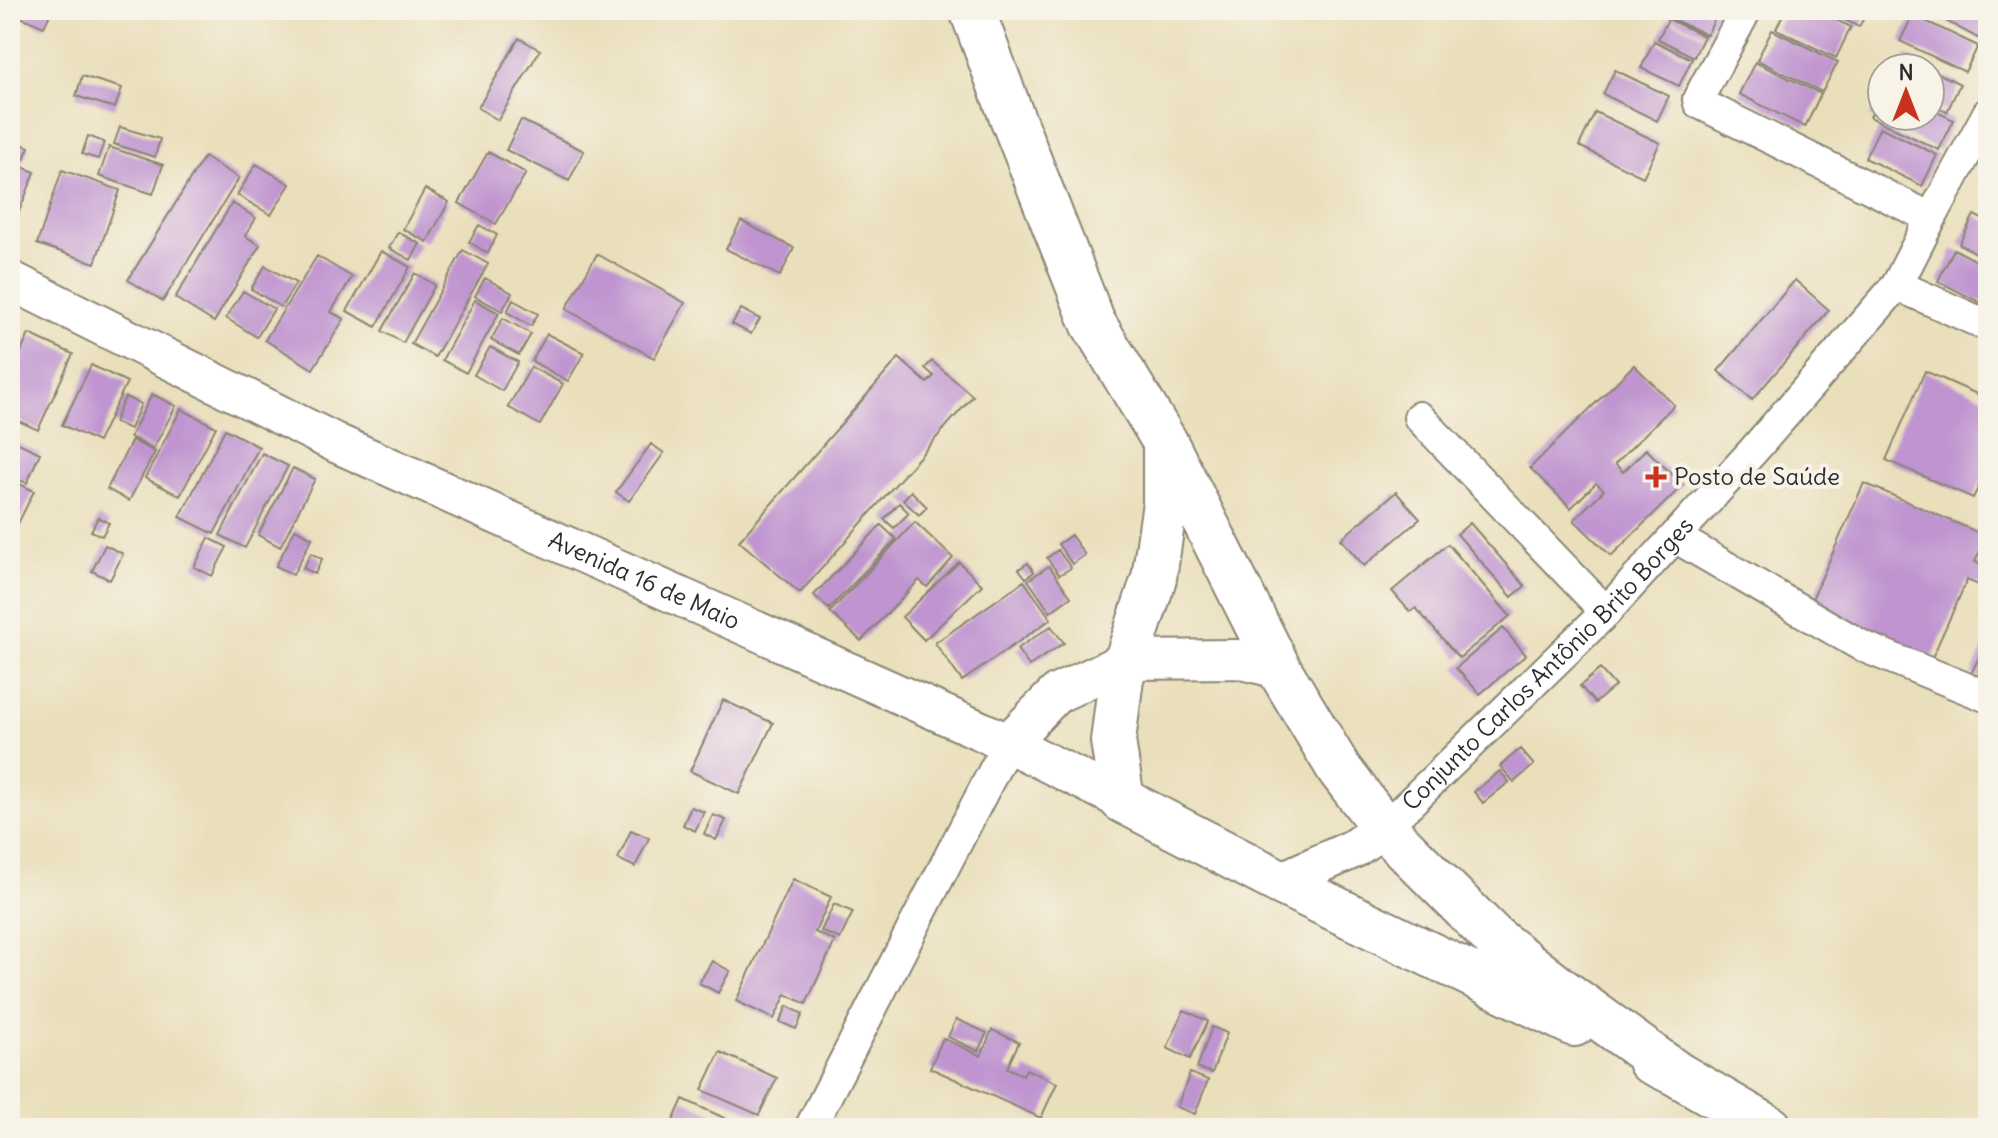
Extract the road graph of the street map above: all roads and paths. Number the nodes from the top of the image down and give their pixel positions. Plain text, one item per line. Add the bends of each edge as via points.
1 (972, 10) edge
2 (1746, 10) edge
3 (1988, 113) edge
4 (1931, 218) junction
5 (10, 280) edge
6 (1897, 285) junction
7 (1988, 326) edge
8 (1419, 417) dead end
9 (1165, 442) junction
10 (1675, 537) junction
11 (1606, 612) junction
12 (1128, 660) junction
13 (1279, 669) junction
14 (1988, 697) edge
15 (1008, 743) junction
16 (1122, 800) junction
17 (1384, 828) junction
18 (1280, 882) junction
19 (1677, 1074) junction
20 (810, 1128) edge
21 (1770, 1128) edge

1 - 9 main road via 1093,323
2 - 4 street via 1699,103
3 - 4 street, Conjunto Carlos Antônio Brito Borges
4 - 6 street, Conjunto Carlos Antônio Brito Borges
5 - 15 street, Avenida 16 de Maio via 338,444
6 - 7 street
6 - 10 street, Conjunto Carlos Antônio Brito Borges
8 - 11 street
9 - 12 main road via 1165,503 1154,578
9 - 13 main road
10 - 11 street, Conjunto Carlos Antônio Brito Borges
10 - 14 street via 1862,646
11 - 17 street, Conjunto Carlos Antônio Brito Borges
12 - 13 street via 1238,659
12 - 15 street via 1056,694
12 - 16 main road via 1113,741
13 - 17 main road via 1339,769
15 - 16 street, Avenida 16 de Maio
15 - 20 street
16 - 18 main road, Avenida 16 de Maio
17 - 18 street via 1353,849
17 - 19 main road via 1493,937
18 - 19 main road, Avenida 16 de Maio
19 - 21 main road

